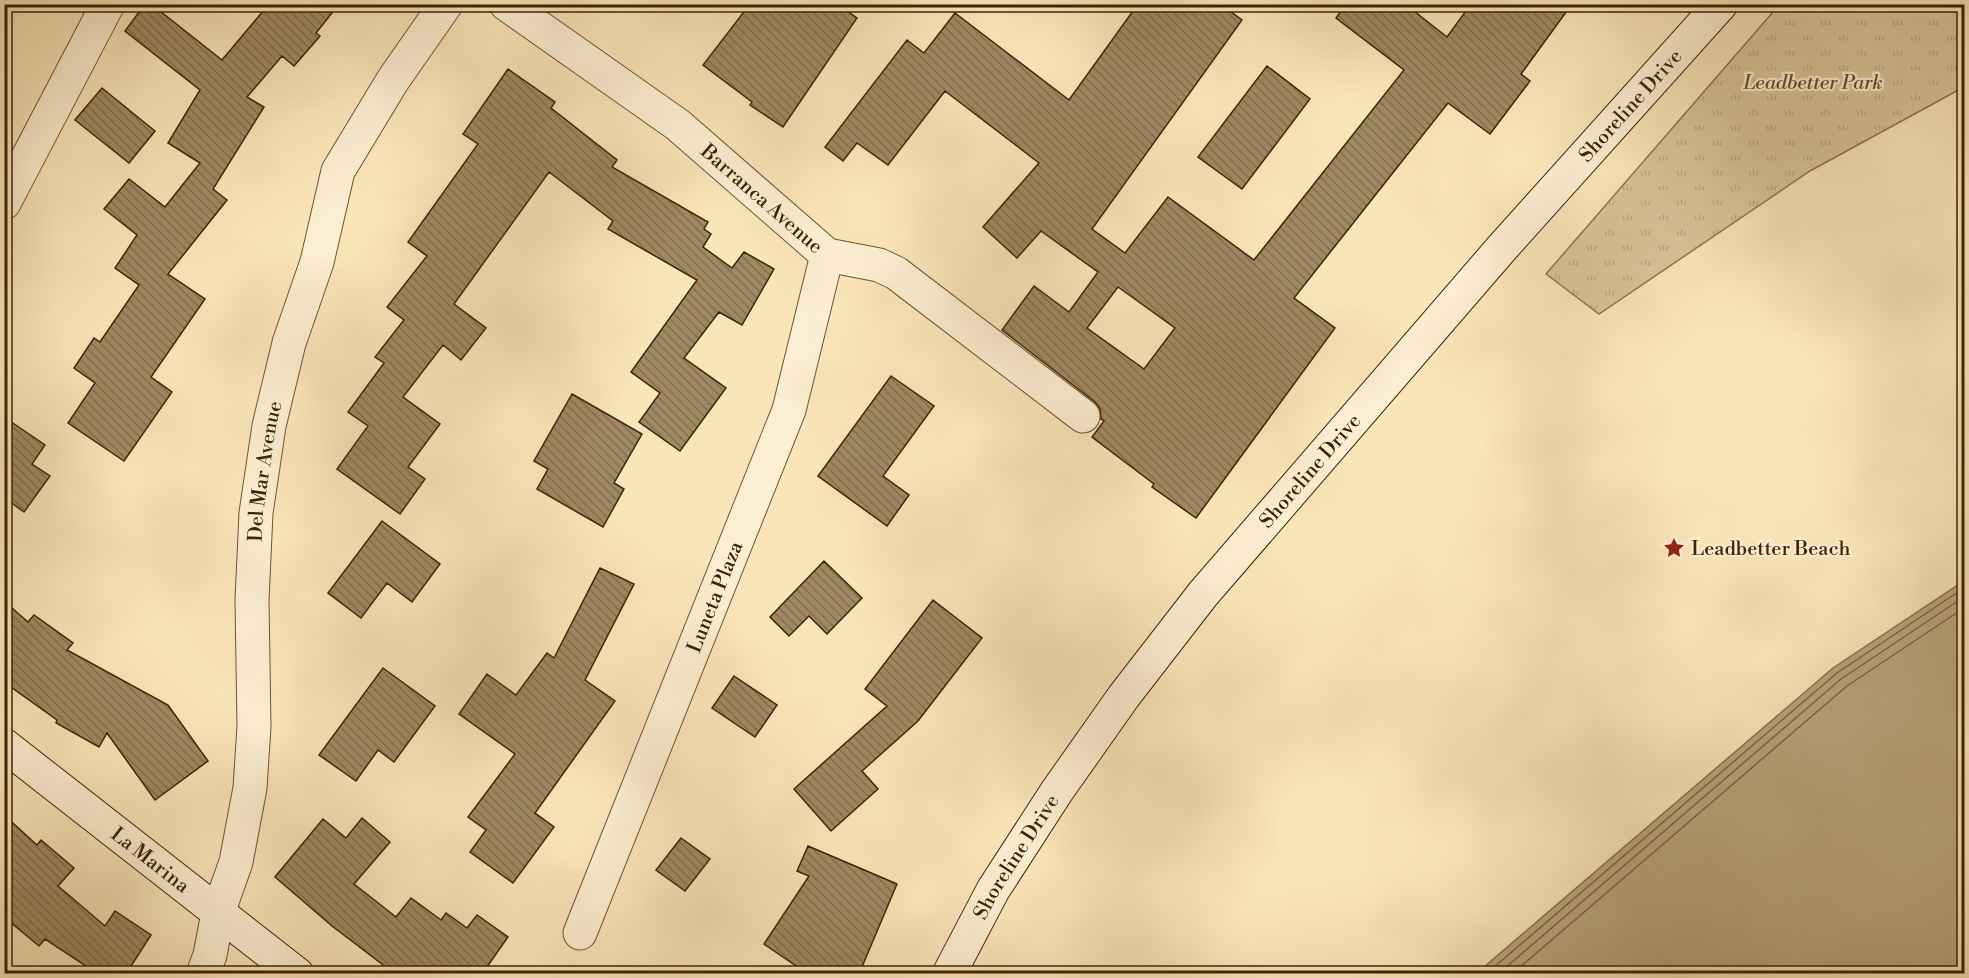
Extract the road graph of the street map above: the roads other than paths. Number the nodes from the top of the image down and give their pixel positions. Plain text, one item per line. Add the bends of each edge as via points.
1 (108, 4) edge
2 (446, 4) edge
3 (506, 4) edge
4 (1721, 4) edge
5 (4, 203) edge
6 (827, 255) junction
7 (1083, 416) dead end
8 (4, 745) edge
9 (218, 912) junction
10 (580, 933) dead end
11 (203, 974) edge
12 (297, 974) edge
13 (949, 974) edge

1 - 5 street
2 - 9 street, Del Mar Avenue via 393,80 338,171 317,262 289,343 269,426 256,513 250,788 236,862
3 - 6 street, Barranca Avenue via 678,125
4 - 13 street, Shoreline Drive via 1501,249 1203,594 1057,791 993,890
6 - 7 street, Barranca Avenue via 879,265 896,273
6 - 10 street, Luneta Plaza via 789,410
8 - 9 street, La Marina
9 - 11 street, Del Mar Avenue
9 - 12 street, La Marina

